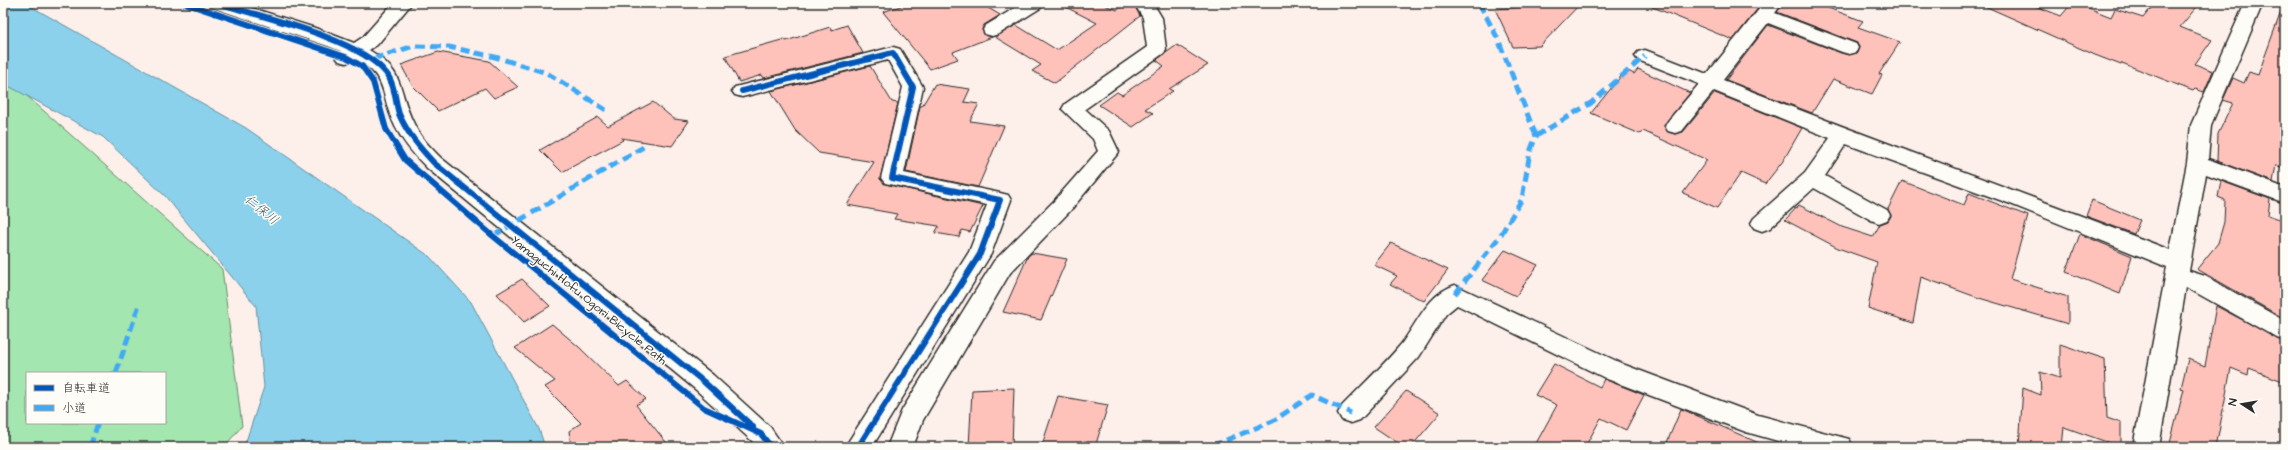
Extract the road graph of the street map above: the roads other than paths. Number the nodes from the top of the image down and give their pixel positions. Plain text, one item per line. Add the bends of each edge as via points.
1 (217, 3) edge
2 (403, 3) edge
3 (1036, 3) edge
4 (1144, 3) edge
5 (2254, 3) edge
6 (992, 30) dead end
7 (1849, 48) dead end
8 (351, 54) junction
9 (1645, 56) dead end
10 (1711, 82) junction
11 (742, 92) dead end
12 (1675, 126) dead end
13 (1842, 135) junction
14 (2197, 163) junction
15 (1812, 178) junction
16 (2285, 196) edge
17 (1878, 215) dead end
18 (1762, 223) dead end
19 (2177, 268) junction
20 (2285, 332) edge
21 (1351, 413) dead end
22 (766, 441) edge
23 (858, 447) edge
24 (900, 447) edge
25 (1840, 447) edge
26 (2146, 447) edge

1 - 8 street
2 - 8 street via 370,41
3 - 6 street
4 - 24 street via 1155,28 1157,49 1072,109 1102,136 1109,152 1062,206 1002,267 911,417
5 - 14 street via 2201,125
7 - 10 street via 1768,10
8 - 22 street via 373,60 386,73 402,120 419,149 434,164 704,382
9 - 10 street
10 - 12 street
10 - 13 street
11 - 23 street via 893,53 913,87 892,178 1000,200 980,254
13 - 15 street
13 - 19 street via 2016,198
14 - 16 street
14 - 19 street
15 - 17 street
15 - 18 street
19 - 20 street
19 - 26 street
21 - 25 street via 1410,350 1438,308 1455,294 1616,372 1755,424

